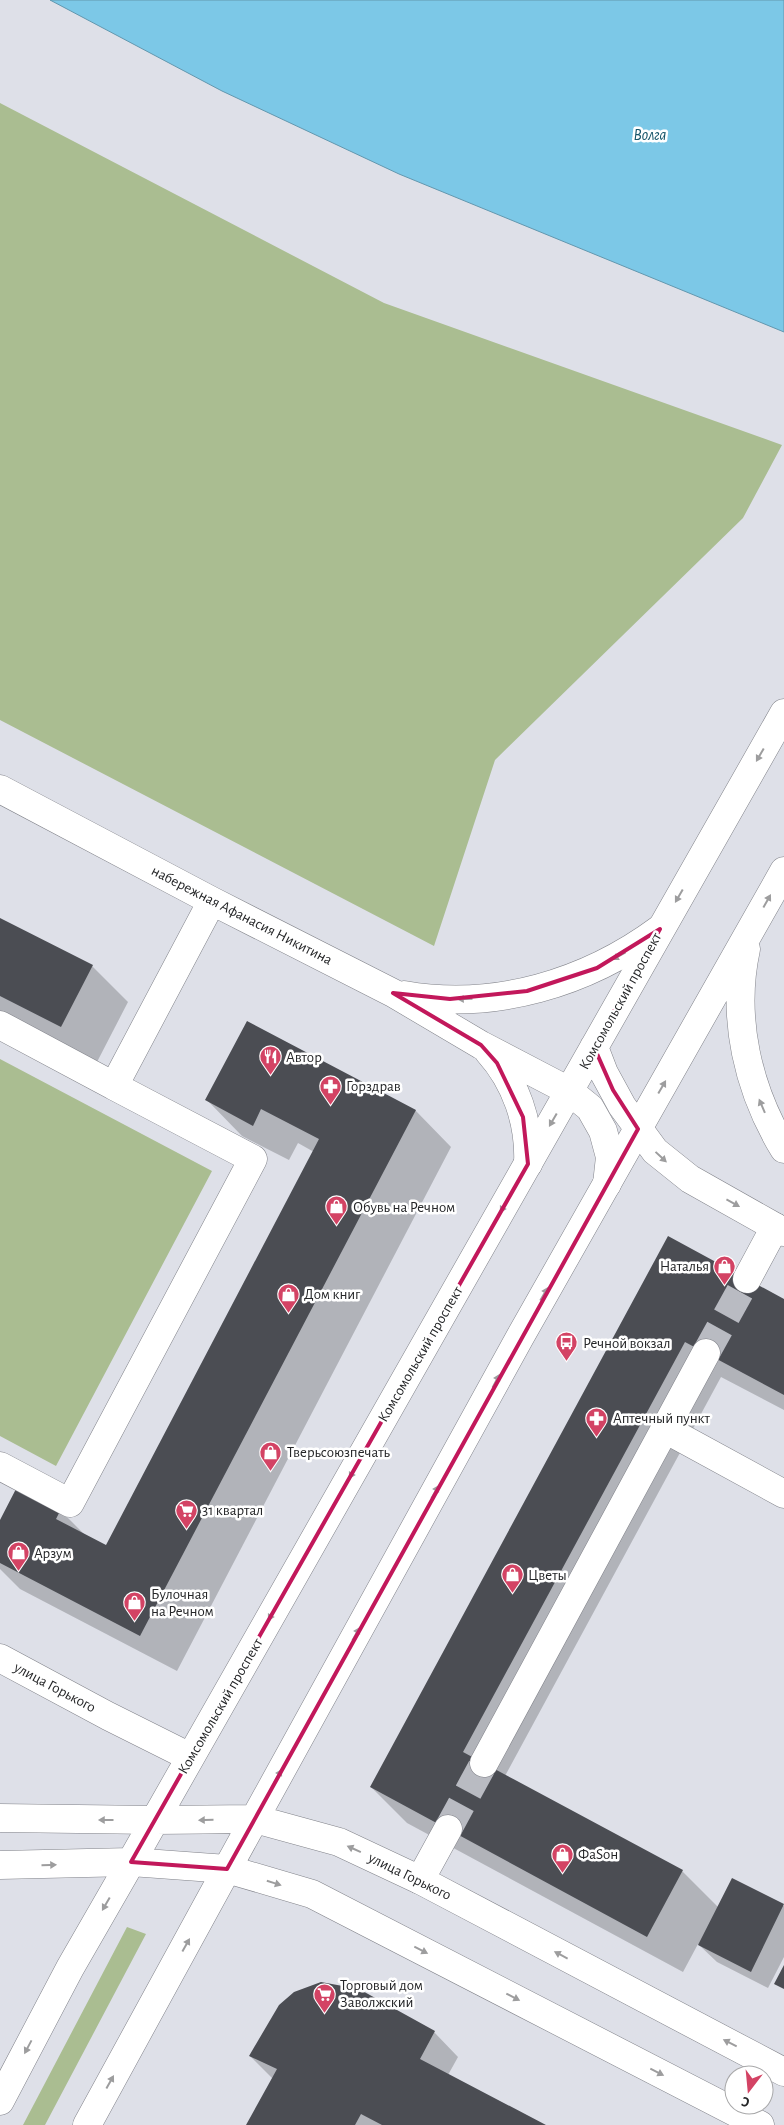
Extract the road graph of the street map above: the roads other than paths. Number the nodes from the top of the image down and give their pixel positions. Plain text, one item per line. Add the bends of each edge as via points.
1 (784, 713) edge
2 (0, 789) edge
3 (784, 871) edge
4 (212, 901) junction
5 (660, 929) junction
6 (750, 930) junction
7 (393, 993) junction
8 (0, 1025) edge
9 (481, 1045) junction
10 (594, 1047) junction
11 (114, 1086) junction
12 (569, 1091) junction
13 (638, 1129) junction
14 (784, 1149) edge
15 (528, 1164) junction
16 (607, 1184) junction
17 (780, 1229) edge
18 (746, 1279) tunnel mouth
19 (706, 1353) tunnel mouth
20 (665, 1429) junction
21 (0, 1466) edge
22 (784, 1494) edge
23 (0, 1658) edge
24 (190, 1757) junction
25 (484, 1763) tunnel mouth
26 (0, 1818) edge
27 (255, 1819) junction
28 (155, 1820) junction
29 (448, 1829) tunnel mouth
30 (131, 1862) junction
31 (0, 1865) edge
32 (227, 1869) junction
33 (420, 1880) junction
34 (784, 2072) edge
35 (0, 2101) edge
36 (87, 2125) edge
37 (760, 2125) edge

1 -> 5 main road, Комсомольский проспект
2 - 4 main road, набережная Афанасия Никитина
6 -> 3 main road
4 - 7 main road, набережная Афанасия Никитина
4 - 11 main road
5 -> 7 main road via 597,968 544,987 470,999
5 - 10 main road, Комсомольский проспект
13 -> 6 main road
14 -> 6 main road via 755,1090 744,1045 742,976
7 - 9 main road, набережная Афанасия Никитина
8 - 11 main road
9 - 12 main road, набережная Афанасия Никитина
9 - 15 main road via 504,1072 516,1094 526,1128
10 - 12 main road, Комсомольский проспект
10 - 13 main road via 613,1090
11 - 21 main road via 253,1159 70,1503
12 -> 15 main road, Комсомольский проспект
12 - 16 main road, набережная Афанасия Никитина via 590,1108 603,1131 610,1157
13 - 16 main road
13 -> 17 main road via 655,1151 682,1174
15 -> 24 main road, Комсомольский проспект
27 -> 16 main road
17 - 18 main road
19 - 20 main road
20 - 22 main road
20 - 25 main road
23 - 24 main road, улица Горького
24 - 28 main road, Комсомольский проспект
28 -> 26 main road, улица Горького
27 -> 28 main road, улица Горького
27 - 32 main road
33 -> 27 main road, улица Горького via 339,1842
28 - 30 main road, Комсомольский проспект
29 - 33 main road
31 -> 30 main road
30 - 32 main road
30 -> 35 main road, Комсомольский проспект via 70,1968
36 -> 32 main road
32 -> 37 main road via 312,1894
34 -> 33 main road, улица Горького

